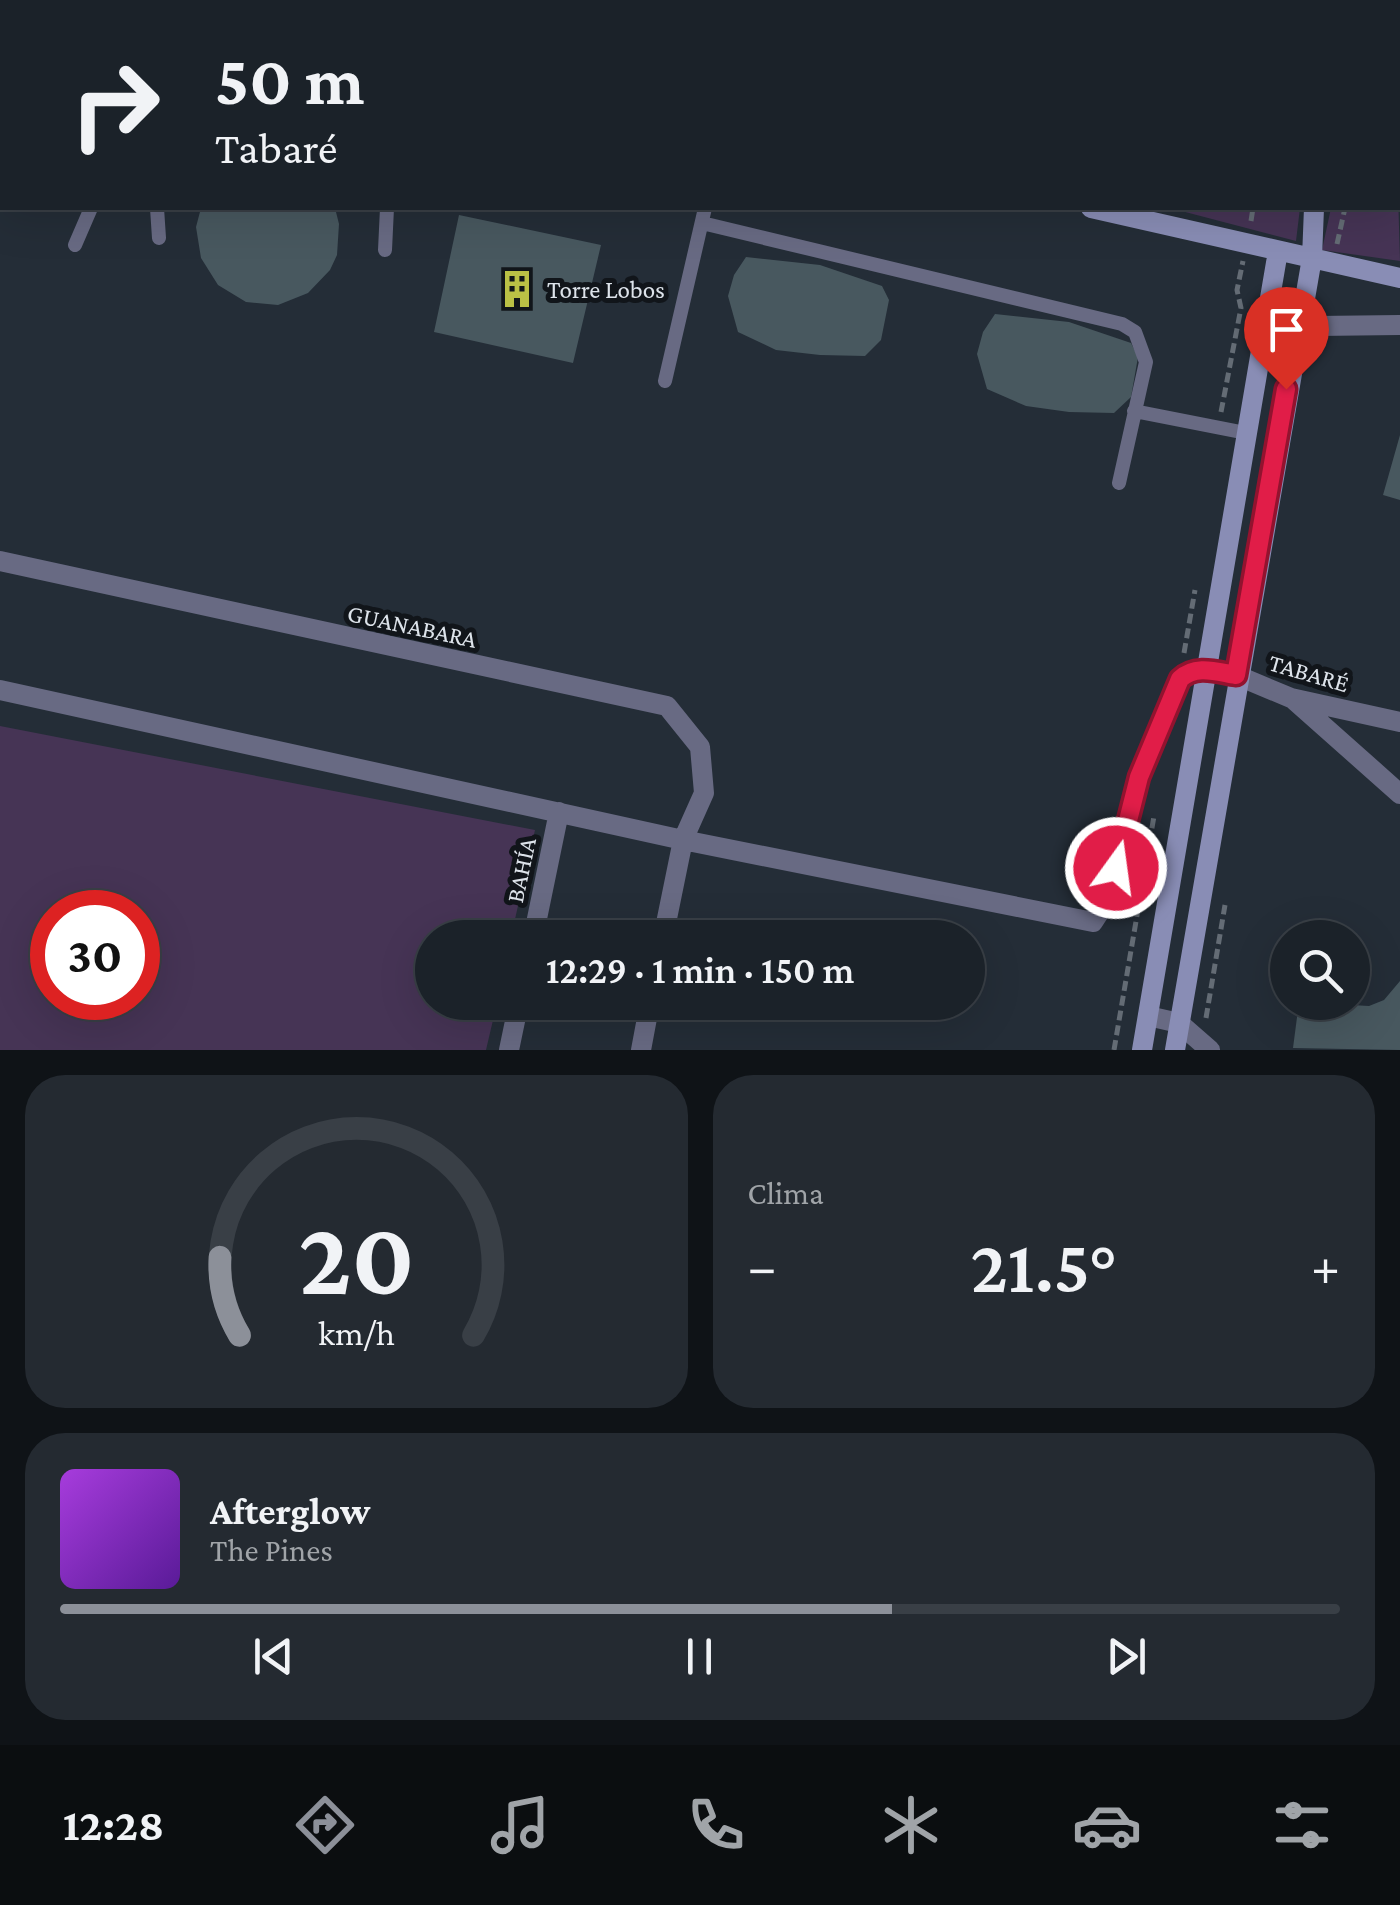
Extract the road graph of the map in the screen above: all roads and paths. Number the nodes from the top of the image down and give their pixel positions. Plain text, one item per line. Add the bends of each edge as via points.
1 (90, 210) edge
2 (157, 210) edge
3 (387, 210) edge
4 (705, 210) edge
5 (1098, 210) edge
6 (1253, 210) edge
7 (1314, 210) edge
8 (702, 223) junction
9 (159, 238) dead end
10 (75, 245) dead end
11 (1246, 245) junction
12 (385, 250) dead end
13 (1278, 251) junction
14 (1312, 258) junction
15 (1400, 278) edge
16 (1299, 317) junction
17 (1400, 325) edge
18 (665, 381) dead end
19 (1134, 412) junction
20 (1216, 426) junction
21 (1246, 433) junction
22 (1119, 483) dead end
23 (0, 560) edge
24 (1198, 575) dead end
25 (1205, 670) junction
26 (1236, 675) junction
27 (1180, 679) junction
28 (0, 690) edge
29 (1291, 698) junction
30 (1400, 722) edge
31 (1400, 794) edge
32 (1156, 802) dead end
33 (559, 812) junction
34 (683, 840) junction
35 (537, 920) edge
36 (667, 920) edge
37 (1148, 1016) junction
38 (515, 1020) edge
39 (647, 1020) edge
40 (1179, 1022) junction
41 (509, 1050) edge
42 (641, 1050) edge
43 (1114, 1050) edge
44 (1142, 1050) edge
45 (1175, 1050) edge
46 (1210, 1050) edge

1 - 10 lane
2 - 9 lane
3 - 12 lane
4 - 8 lane
5 - 11 main road
6 - 11 path
7 - 14 main road
8 - 18 lane
8 - 19 lane via 1122,324 1136,332 1146,362
11 - 13 main road
11 - 20 path via 1238,327
13 - 14 main road
13 - 21 main road
14 - 15 main road
14 - 16 main road
16 - 17 street via 1316,326
16 - 26 main road
19 - 20 lane
19 - 22 lane
20 - 21 lane
21 - 25 main road
23 - 34 street, GUANABARA via 667,706 700,747 704,793
24 - 27 path
25 - 26 street, TABARÉ
25 - 27 street
25 - 37 main road
26 - 29 street, TABARÉ
26 - 40 main road
27 - 34 street via 1139,777 1108,899 1094,922
28 - 33 street
29 - 30 street, TABARÉ
29 - 31 street
32 - 43 path
33 - 34 street
33 - 35 street, BAHÍA
34 - 36 street
37 - 40 street
37 - 44 main road
38 - 41 street
39 - 42 street
40 - 45 main road
40 - 46 street

